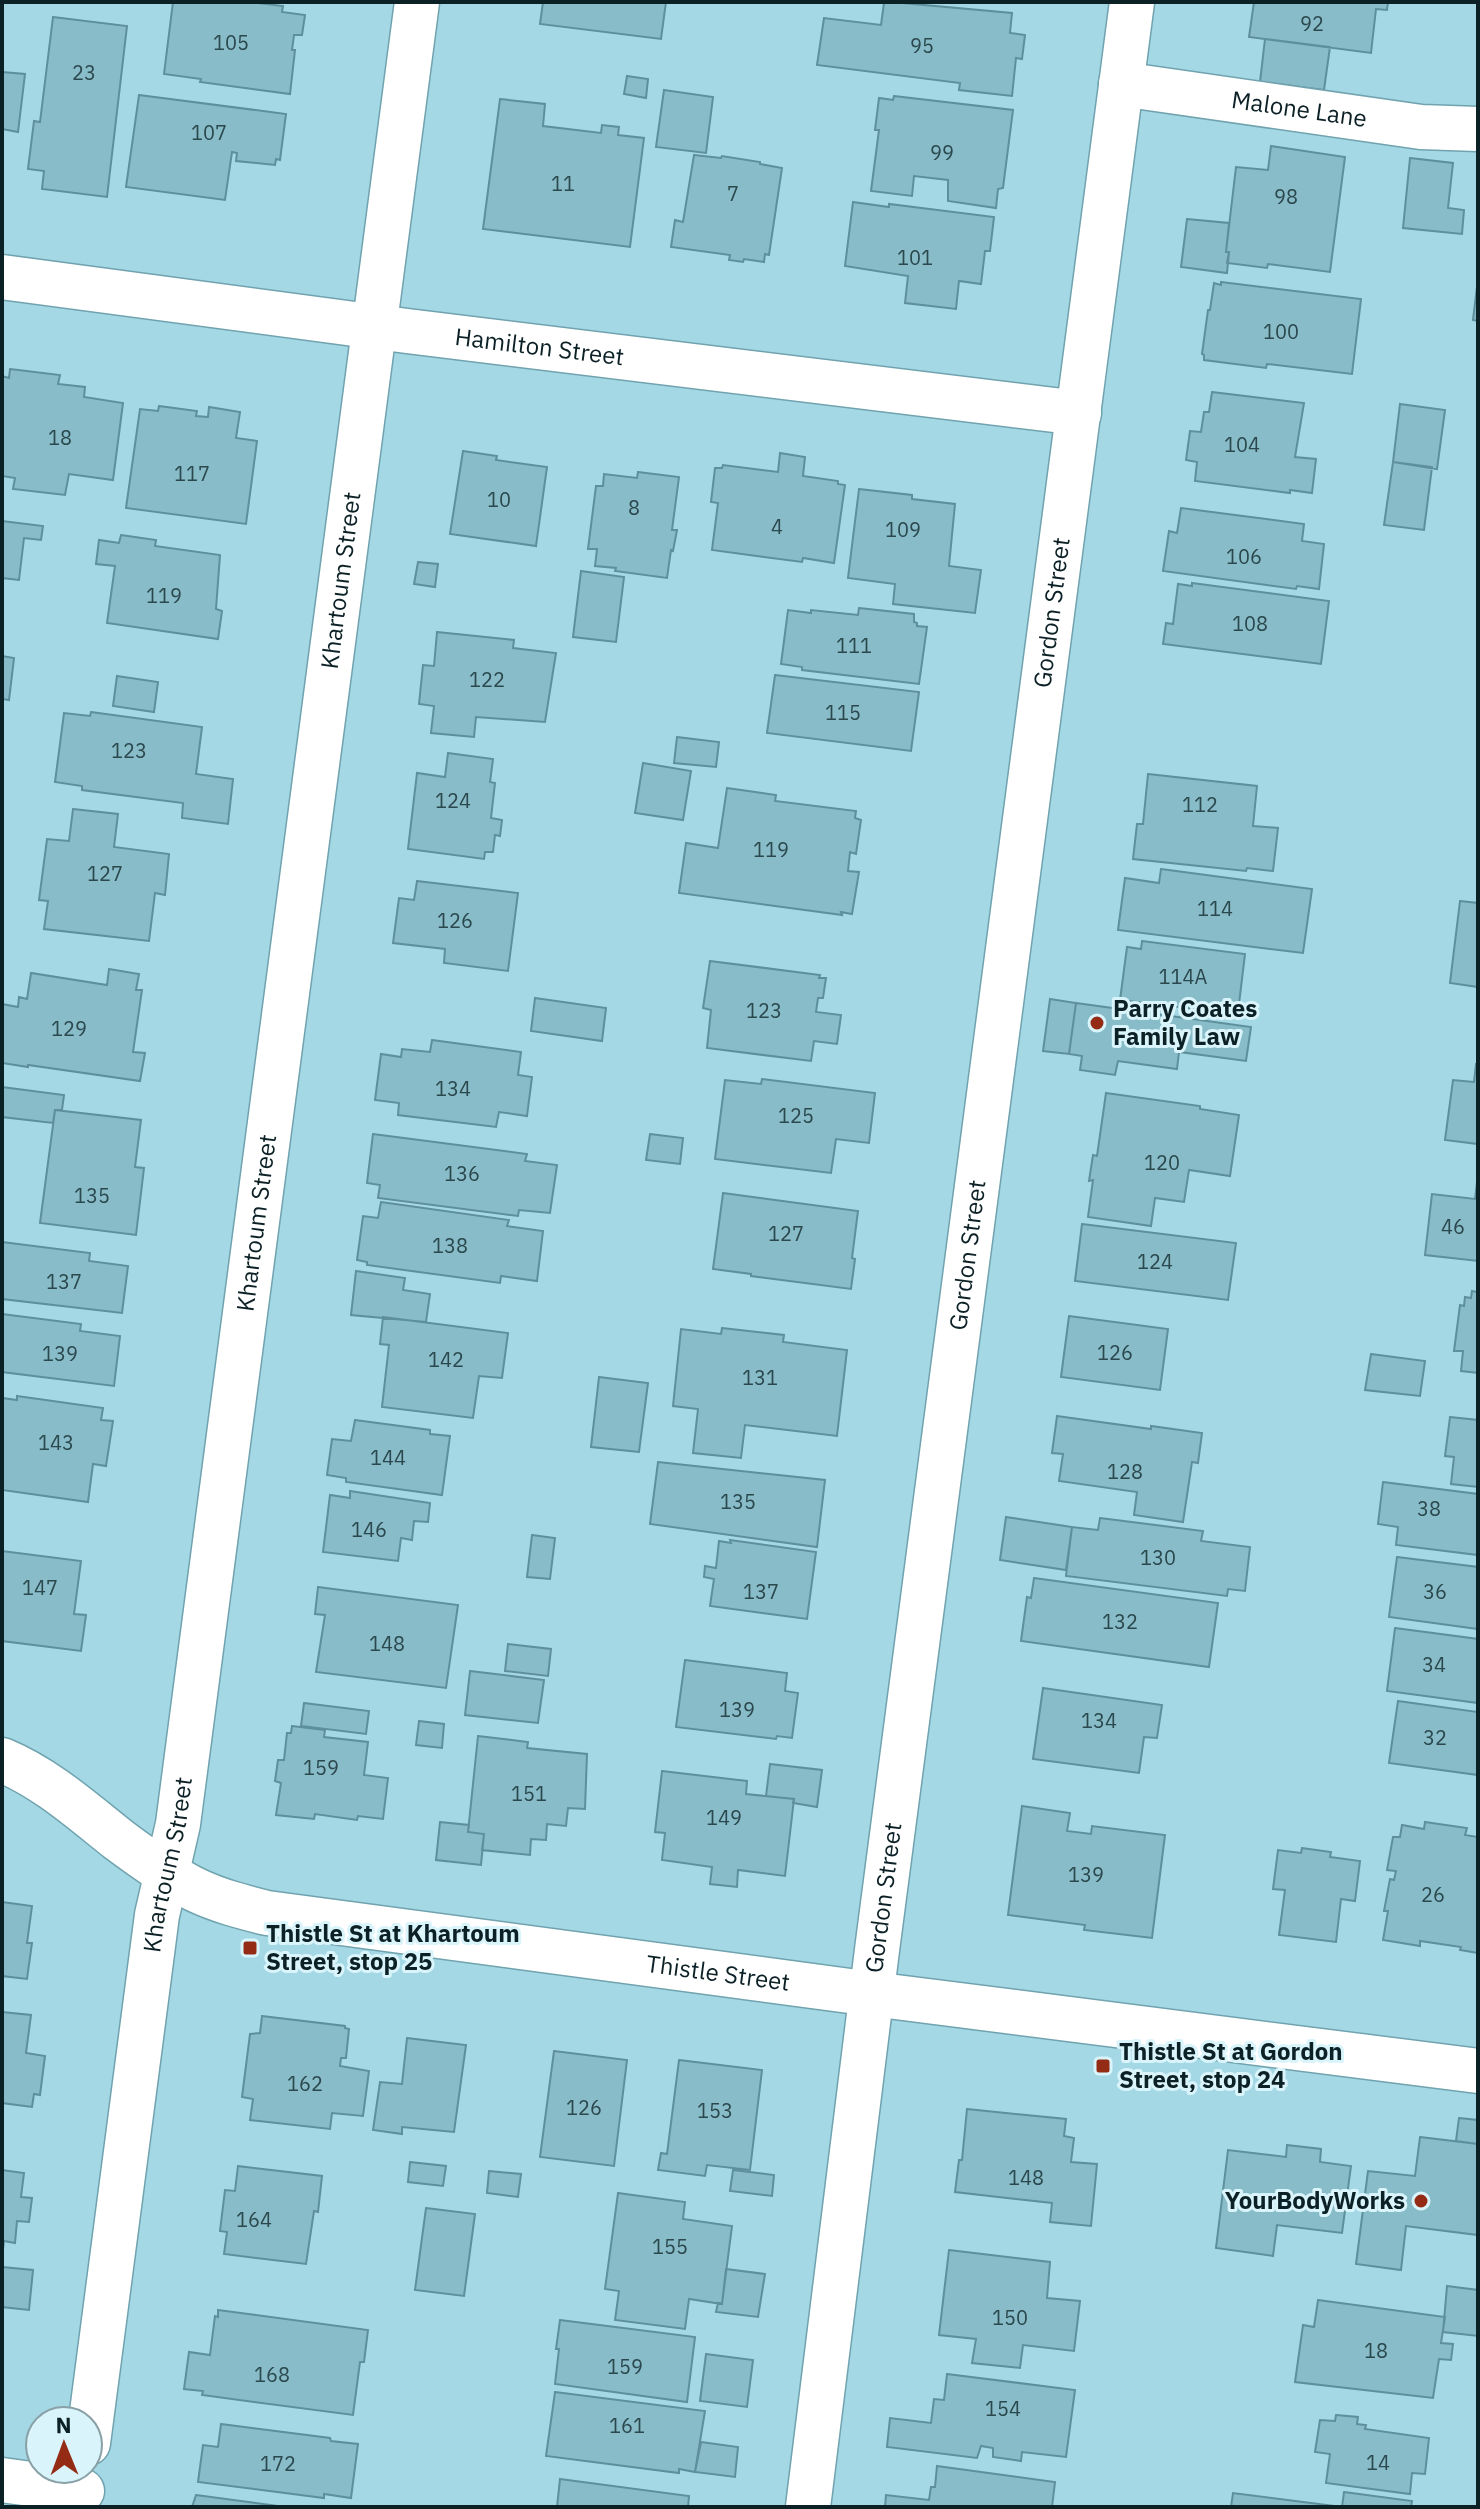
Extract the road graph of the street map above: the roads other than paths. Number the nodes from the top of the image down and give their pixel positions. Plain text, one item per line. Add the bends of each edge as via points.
1 (417, 2) edge
2 (1132, 2) edge
3 (1121, 84) junction
4 (1478, 129) edge
5 (2, 277) edge
6 (374, 327) junction
7 (1079, 413) junction
8 (2, 1760) edge
9 (167, 1873) junction
10 (872, 1994) junction
11 (1478, 2071) edge
12 (93, 2405) edge
13 (2, 2480) edge
14 (82, 2489) edge
15 (808, 2507) edge

1 - 6 street, Khartoum Street
2 - 3 street, Gordon Street
3 - 4 street, Malone Lane via 1421,127
3 - 7 street, Gordon Street
5 - 6 street, Hamilton Street
6 - 7 street, Hamilton Street
6 - 9 street, Khartoum Street via 178,1824
7 - 10 street, Gordon Street
8 - 9 street, Thistle Street via 50,1785
9 - 10 street, Thistle Street via 196,1890 267,1913
9 - 12 street, Khartoum Street via 157,1915
10 - 11 street, Thistle Street
10 - 15 street, Gordon Street
13 - 14 street

